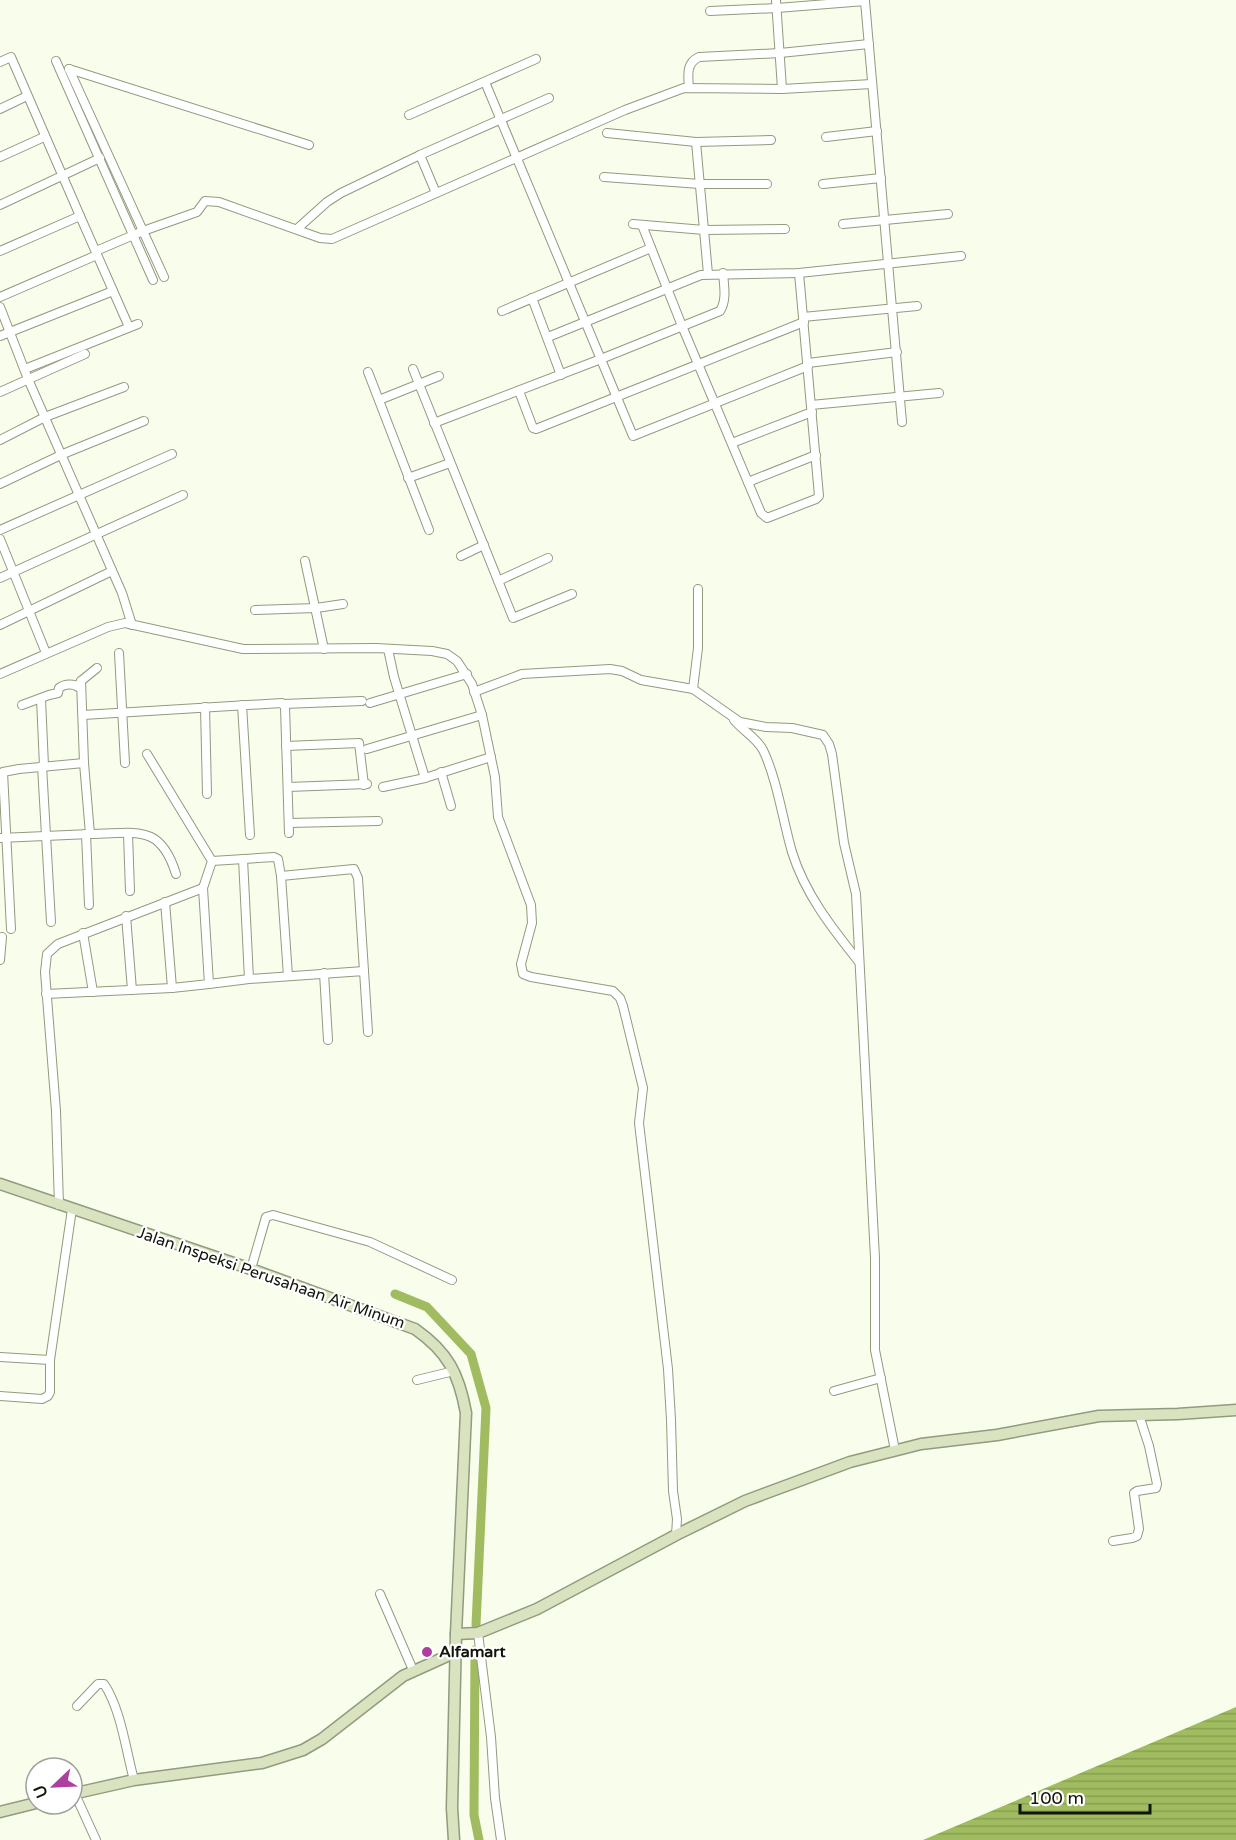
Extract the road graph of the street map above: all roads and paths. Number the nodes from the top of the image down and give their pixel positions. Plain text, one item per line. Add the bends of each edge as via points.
1 (776, 4) edge
2 (710, 11) dead end
3 (869, 44) junction
4 (780, 53) junction
5 (536, 59) dead end
6 (56, 61) dead end
7 (0, 62) edge
8 (485, 82) junction
9 (872, 84) junction
10 (689, 88) junction
11 (782, 89) junction
12 (27, 96) junction
13 (549, 98) dead end
14 (0, 109) edge
15 (409, 115) dead end
16 (501, 119) junction
17 (877, 131) junction
18 (607, 133) dead end
19 (44, 137) junction
20 (826, 137) dead end
21 (771, 140) dead end
22 (696, 142) junction
23 (309, 145) dead end
24 (420, 155) junction
25 (0, 157) edge
26 (100, 158) junction
27 (518, 158) junction
28 (62, 176) junction
29 (604, 177) dead end
30 (881, 178) junction
31 (700, 184) junction
32 (766, 184) dead end
33 (823, 184) dead end
34 (436, 193) junction
35 (0, 205) edge
36 (948, 214) dead end
37 (80, 216) junction
38 (885, 219) junction
39 (633, 224) dead end
40 (843, 224) dead end
41 (642, 225) junction
42 (784, 229) dead end
43 (297, 230) junction
44 (704, 230) junction
45 (143, 231) junction
46 (133, 235) junction
47 (651, 248) junction
48 (0, 251) edge
49 (97, 253) junction
50 (961, 256) dead end
51 (888, 264) junction
52 (723, 273) junction
53 (799, 273) junction
54 (708, 274) junction
55 (164, 277) dead end
56 (153, 280) dead end
57 (568, 283) junction
58 (666, 287) junction
59 (113, 291) junction
60 (0, 297) edge
61 (532, 298) junction
62 (917, 306) dead end
63 (0, 307) edge
64 (893, 309) junction
65 (502, 311) dead end
66 (804, 319) junction
67 (585, 322) junction
68 (138, 324) dead end
69 (682, 326) junction
70 (129, 327) junction
71 (9, 332) junction
72 (0, 336) edge
73 (548, 336) junction
74 (897, 352) junction
75 (85, 354) dead end
76 (601, 359) junction
77 (808, 364) junction
78 (699, 365) junction
79 (25, 369) junction
80 (413, 369) dead end
81 (368, 372) dead end
82 (561, 375) junction
83 (439, 376) dead end
84 (28, 379) junction
85 (419, 384) junction
86 (124, 387) dead end
87 (519, 391) junction
88 (0, 392) edge
89 (939, 393) dead end
90 (900, 396) junction
91 (617, 398) junction
92 (379, 400) junction
93 (715, 402) junction
94 (812, 408) junction
95 (45, 417) junction
96 (144, 421) dead end
97 (902, 422) dead end
98 (434, 423) junction
99 (0, 440) edge
100 (732, 443) junction
101 (63, 454) junction
102 (172, 454) dead end
103 (816, 455) junction
104 (450, 463) junction
105 (408, 478) junction
106 (748, 482) junction
107 (0, 484) edge
108 (183, 495) dead end
109 (79, 496) junction
110 (0, 530) edge
111 (429, 530) dead end
112 (96, 535) junction
113 (0, 539) edge
114 (484, 544) junction
115 (461, 556) dead end
116 (548, 558) dead end
117 (305, 561) dead end
118 (13, 572) junction
119 (112, 572) junction
120 (0, 578) edge
121 (498, 581) junction
122 (698, 590) dead end
123 (572, 594) dead end
124 (343, 604) dead end
125 (316, 608) junction
126 (255, 610) dead end
127 (29, 612) junction
128 (0, 625) edge
129 (132, 625) junction
130 (324, 649) junction
131 (388, 649) junction
132 (46, 653) junction
133 (119, 653) dead end
134 (97, 668) dead end
135 (0, 674) edge
136 (467, 674) junction
137 (81, 681) junction
138 (693, 689) junction
139 (474, 692) junction
140 (399, 695) junction
141 (40, 699) junction
142 (284, 704) junction
143 (22, 705) dead end
144 (242, 705) junction
145 (205, 707) junction
146 (122, 712) junction
147 (83, 716) junction
148 (482, 716) junction
149 (732, 718) junction
150 (412, 735) junction
151 (286, 746) junction
152 (368, 749) dead end
153 (147, 754) dead end
154 (491, 757) junction
155 (84, 763) junction
156 (125, 763) dead end
157 (43, 766) junction
158 (441, 772) junction
159 (425, 778) junction
160 (288, 787) junction
161 (383, 787) dead end
162 (2, 788) edge
163 (207, 795) dead end
164 (451, 806) dead end
165 (378, 821) dead end
166 (289, 823) junction
167 (289, 833) dead end
168 (88, 834) junction
169 (128, 834) junction
170 (250, 835) dead end
171 (46, 836) junction
172 (3, 838) edge
173 (243, 859) junction
174 (212, 861) junction
175 (176, 874) dead end
176 (281, 876) junction
177 (203, 888) junction
178 (130, 891) dead end
179 (165, 902) junction
180 (89, 905) dead end
181 (126, 916) junction
182 (51, 922) dead end
183 (12, 929) dead end
184 (83, 933) junction
185 (2, 937) dead end
186 (0, 960) edge
187 (859, 962) junction
188 (364, 971) junction
189 (324, 973) junction
190 (288, 976) junction
191 (249, 979) junction
192 (209, 984) junction
193 (172, 988) junction
194 (132, 990) junction
195 (93, 992) junction
196 (46, 994) junction
197 (368, 1032) dead end
198 (328, 1040) dead end
199 (0, 1184) edge
200 (59, 1205) junction
201 (72, 1209) junction
202 (251, 1269) junction
203 (452, 1280) dead end
204 (0, 1358) edge
205 (50, 1360) junction
206 (454, 1371) junction
207 (881, 1378) junction
208 (417, 1380) dead end
209 (834, 1391) dead end
210 (0, 1396) edge
211 (1236, 1410) edge
212 (1139, 1415) junction
213 (895, 1450) junction
214 (676, 1535) junction
215 (1113, 1540) dead end
216 (380, 1594) dead end
217 (478, 1633) junction
218 (456, 1634) junction
219 (456, 1652) junction
220 (413, 1670) junction
221 (77, 1706) dead end
222 (134, 1780) junction
223 (84, 1792) edge
224 (24, 1806) edge
225 (0, 1812) edge
226 (84, 1815) edge
227 (96, 1840) edge
228 (454, 1840) edge
229 (501, 1840) edge

1 - 2 street
1 - 3 street via 865,1
1 - 4 street
3 - 4 street
3 - 9 street
4 - 10 street via 696,58 688,71
4 - 11 street
5 - 8 street
6 - 26 street
7 - 12 street via 10,57
8 - 15 street
8 - 16 street
9 - 11 street
9 - 17 street
10 - 11 street
10 - 27 street via 626,110
12 - 14 street
12 - 19 street
13 - 16 street
16 - 24 street
16 - 27 street
17 - 20 street
17 - 30 street
18 - 22 street
19 - 25 street
19 - 28 street
21 - 22 street
22 - 31 street
23 - 45 street via 69,69
24 - 34 street
24 - 43 street via 341,193
26 - 28 street
26 - 46 street
27 - 34 street
27 - 57 street
28 - 35 street
28 - 37 street
29 - 31 street
30 - 33 street
30 - 38 street
31 - 32 street
31 - 44 street
34 - 43 street via 332,239
36 - 38 street
37 - 48 street
37 - 49 street
38 - 40 street
38 - 51 street
39 - 41 street
41 - 44 street
41 - 47 street
42 - 44 street
43 - 45 street via 219,202 205,201 197,212
44 - 54 street
45 - 46 street
45 - 55 street
46 - 49 street
46 - 56 street
47 - 57 street
47 - 58 street
49 - 59 street
49 - 60 street
50 - 51 street
51 - 53 street
51 - 64 street
52 - 53 street
52 - 54 street
52 - 69 street via 725,295 720,311
53 - 66 street
54 - 58 street
57 - 61 street
57 - 67 street
58 - 67 street
58 - 69 street
59 - 70 street
59 - 71 street
61 - 65 street
61 - 73 street
62 - 64 street
63 - 71 street
64 - 66 street
64 - 74 street
66 - 77 street
66 - 78 street
67 - 73 street
67 - 76 street
68 - 70 street
69 - 76 street
69 - 78 street
70 - 79 street
71 - 72 street
71 - 79 street
73 - 82 street
74 - 77 street
74 - 90 street
75 - 84 street
76 - 82 street
76 - 91 street
77 - 93 street
77 - 94 street
78 - 91 street
78 - 93 street
79 - 84 street
80 - 85 street
81 - 92 street
82 - 87 street
83 - 85 street
84 - 88 street
84 - 95 street
85 - 92 street
85 - 98 street
86 - 95 street
87 - 91 street via 535,429
87 - 98 street
89 - 90 street
90 - 94 street
90 - 97 street
91 - 93 street via 633,436
92 - 105 street
93 - 100 street
94 - 100 street
94 - 103 street
95 - 99 street
95 - 101 street
96 - 101 street
98 - 104 street
100 - 106 street
101 - 107 street
101 - 109 street
102 - 109 street
103 - 106 street
103 - 106 street via 816,499 767,518
104 - 105 street
104 - 114 street
105 - 111 street
108 - 112 street
109 - 110 street
109 - 112 street
112 - 118 street
112 - 119 street
113 - 118 street
114 - 115 street
114 - 121 street
116 - 121 street
117 - 125 street
118 - 120 street
118 - 127 street
119 - 127 street
119 - 129 street
121 - 123 street via 513,618
122 - 138 street
124 - 125 street
125 - 126 street
125 - 130 street
127 - 128 street
127 - 132 street
129 - 130 street via 243,649
129 - 132 street via 115,624
130 - 131 street
131 - 136 street via 447,654
131 - 140 street
132 - 135 street
133 - 146 street
134 - 137 street
136 - 139 street
136 - 140 street
137 - 141 street via 78,687 63,685 58,693
137 - 147 street
138 - 139 street via 601,669 522,675
138 - 149 street
139 - 148 street
140 - 142 street via 366,702
140 - 150 street
141 - 143 street
141 - 157 street
142 - 144 street
142 - 151 street
144 - 145 street
144 - 170 street
145 - 146 street
145 - 163 street
146 - 147 street
146 - 156 street
147 - 155 street
148 - 150 street
148 - 154 street
149 - 187 street via 762,748 800,873 827,921
149 - 187 street via 749,724 810,731 823,735 829,744 856,894
150 - 152 street
150 - 159 street
151 - 160 street
151 - 160 street via 359,743 367,784
153 - 174 street
154 - 158 street
154 - 214 street via 498,818 533,914 520,969 526,976 617,994 640,1075 643,1088 639,1123 668,1369
155 - 157 street
155 - 168 street
157 - 162 street via 3,772
157 - 171 street
158 - 159 street
158 - 164 street
159 - 161 street
160 - 166 street
162 - 172 street
165 - 166 street
166 - 167 street
168 - 169 street
168 - 171 street
168 - 180 street
169 - 175 street via 146,833 158,840 172,860
169 - 178 street
171 - 172 street
171 - 182 street
172 - 183 street
173 - 174 street
173 - 176 street via 274,857
173 - 191 street
174 - 177 street
176 - 188 street via 354,869 358,878
176 - 190 street
177 - 179 street
177 - 192 street
179 - 181 street
179 - 193 street
181 - 184 street
181 - 194 street
184 - 195 street
184 - 196 street via 58,944 47,954
185 - 186 street
187 - 207 street via 875,1258 875,1350
188 - 189 street
188 - 197 street
189 - 190 street
189 - 198 street
190 - 191 street
191 - 192 street
192 - 193 street
193 - 194 street
194 - 195 street
195 - 196 street
196 - 200 street via 57,1123
199 - 200 street, Jalan Inspeksi Perusahaan Air Minum
200 - 201 street, Jalan Inspeksi Perusahaan Air Minum
201 - 202 street, Jalan Inspeksi Perusahaan Air Minum
201 - 205 street
202 - 203 street via 266,1217 273,1215 370,1242
202 - 206 street, Jalan Inspeksi Perusahaan Air Minum via 416,1329 434,1342
204 - 205 street
205 - 210 street via 48,1396
206 - 208 street
206 - 218 street, Jalan Inspeksi Perusahaan Air Minum via 466,1413
207 - 209 street
207 - 213 street
211 - 212 street
212 - 213 street via 1099,1416
212 - 215 street via 1157,1484 1156,1488 1134,1493 1137,1536
213 - 214 street via 814,1474
214 - 217 street via 547,1604
216 - 220 street
217 - 218 street
217 - 229 street
218 - 219 street, Jalan Inspeksi Perusahaan Air Minum
219 - 220 street
219 - 228 street, Jalan Inspeksi Perusahaan Air Minum
220 - 222 street via 303,1750 262,1763
221 - 222 street via 98,1684 104,1684 111,1694
222 - 223 street
224 - 225 street
226 - 227 street

